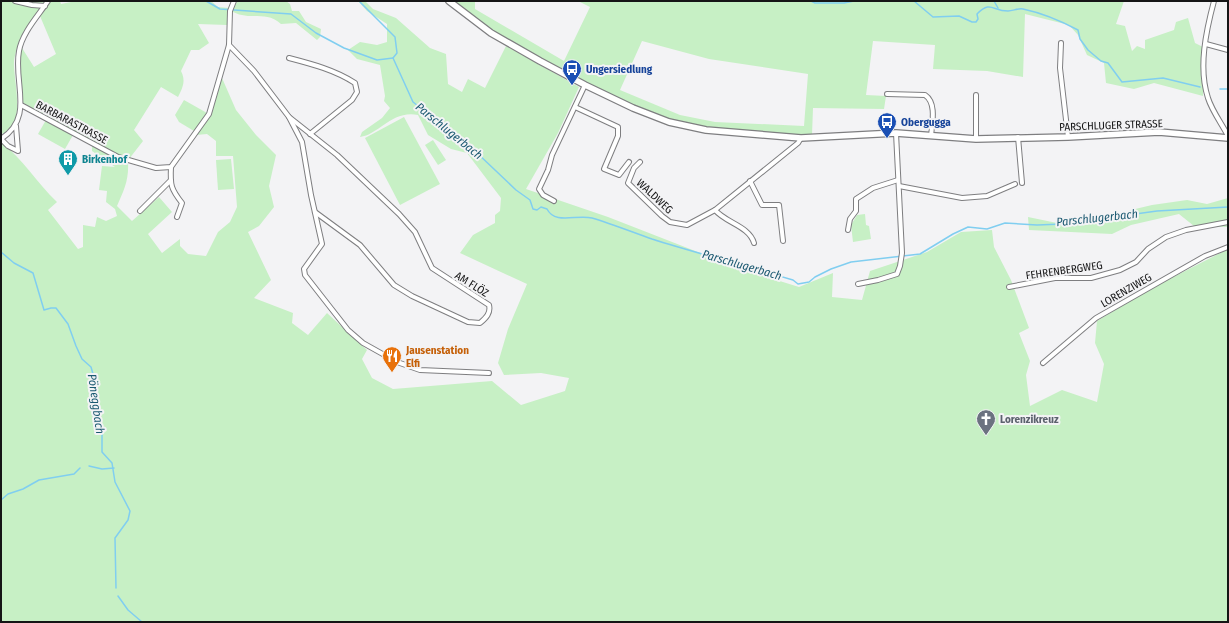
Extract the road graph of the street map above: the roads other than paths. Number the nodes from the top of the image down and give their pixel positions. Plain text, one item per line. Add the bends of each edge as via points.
1 (15, 1) edge
2 (48, 1) edge
3 (234, 1) edge
4 (449, 1) edge
5 (1214, 1) edge
6 (45, 6) junction
7 (1061, 43) dead end
8 (1206, 44) junction
9 (229, 45) junction
10 (1228, 50) edge
11 (290, 58) dead end
12 (585, 85) junction
13 (887, 94) dead end
14 (976, 95) dead end
15 (21, 105) junction
16 (575, 107) junction
17 (289, 117) junction
18 (16, 126) junction
19 (896, 133) junction
20 (310, 134) junction
21 (931, 136) junction
22 (1018, 137) junction
23 (1068, 137) junction
24 (1228, 137) edge
25 (801, 138) junction
26 (1, 139) edge
27 (976, 139) junction
28 (629, 162) dead end
29 (640, 162) dead end
30 (171, 166) junction
31 (898, 180) junction
32 (170, 181) junction
33 (750, 181) junction
34 (1022, 183) dead end
35 (1015, 184) dead end
36 (899, 186) junction
37 (554, 201) dead end
38 (715, 210) junction
39 (140, 211) dead end
40 (315, 212) junction
41 (177, 217) dead end
42 (1228, 222) edge
43 (848, 230) dead end
44 (783, 241) dead end
45 (754, 243) dead end
46 (1228, 247) edge
47 (858, 284) dead end
48 (1009, 287) dead end
49 (1042, 363) dead end
50 (489, 373) dead end

1 - 6 street
2 - 6 street
3 - 9 street via 230,9
4 - 12 main road, PARSCHLUGER STRASSE via 491,33
5 - 8 street
6 - 15 street via 22,41 19,51 17,72
7 - 23 street via 1060,68
8 - 10 street
8 - 24 street via 1205,81 1208,98
9 - 17 street via 254,71
9 - 30 street via 209,114
11 - 20 street via 344,76 355,83 357,92 352,100
12 - 16 street
12 - 25 main road, PARSCHLUGER STRASSE via 669,122 730,133
13 - 21 street via 929,97 933,109
14 - 27 street
15 - 18 street
15 - 30 street, BARBARASTRASSE via 118,157 156,168
16 - 28 street via 618,127 618,136 604,169 619,175
16 - 37 street via 539,189 543,195
17 - 20 street, AM FLÖZ
17 - 40 street via 302,142
18 - 26 street
18 - 26 street via 18,151
19 - 21 main road, PARSCHLUGER STRASSE
19 - 25 main road, PARSCHLUGER STRASSE
19 - 31 street
20 - 40 street, AM FLÖZ via 337,155 399,214 415,232 432,268 489,305 490,310 485,319 480,323 468,322 394,285 360,245
21 - 27 main road, PARSCHLUGER STRASSE
22 - 23 main road, PARSCHLUGER STRASSE
22 - 27 main road, PARSCHLUGER STRASSE
22 - 34 street
23 - 24 main road, PARSCHLUGER STRASSE via 1159,132
25 - 33 street, WALDWEG
29 - 38 street, WALDWEG via 634,168 628,183 670,222 687,225
30 - 32 street
31 - 36 street
31 - 43 street via 873,188 856,199 856,211 850,219
32 - 39 street
32 - 41 street via 172,190 182,204
33 - 38 street, WALDWEG
33 - 44 street via 762,206 779,205
35 - 36 street via 987,196 962,198
36 - 47 street via 902,256 897,274
38 - 45 street via 720,216 749,233
40 - 50 street via 322,244 304,269 305,275 348,330 397,362 420,370
42 - 48 street, FEHRENBERGWEG via 1186,230 1166,237 1148,249 1136,262 1120,270 1091,278 1054,278
46 - 49 street, LORENZIWEG via 1205,256 1096,318

